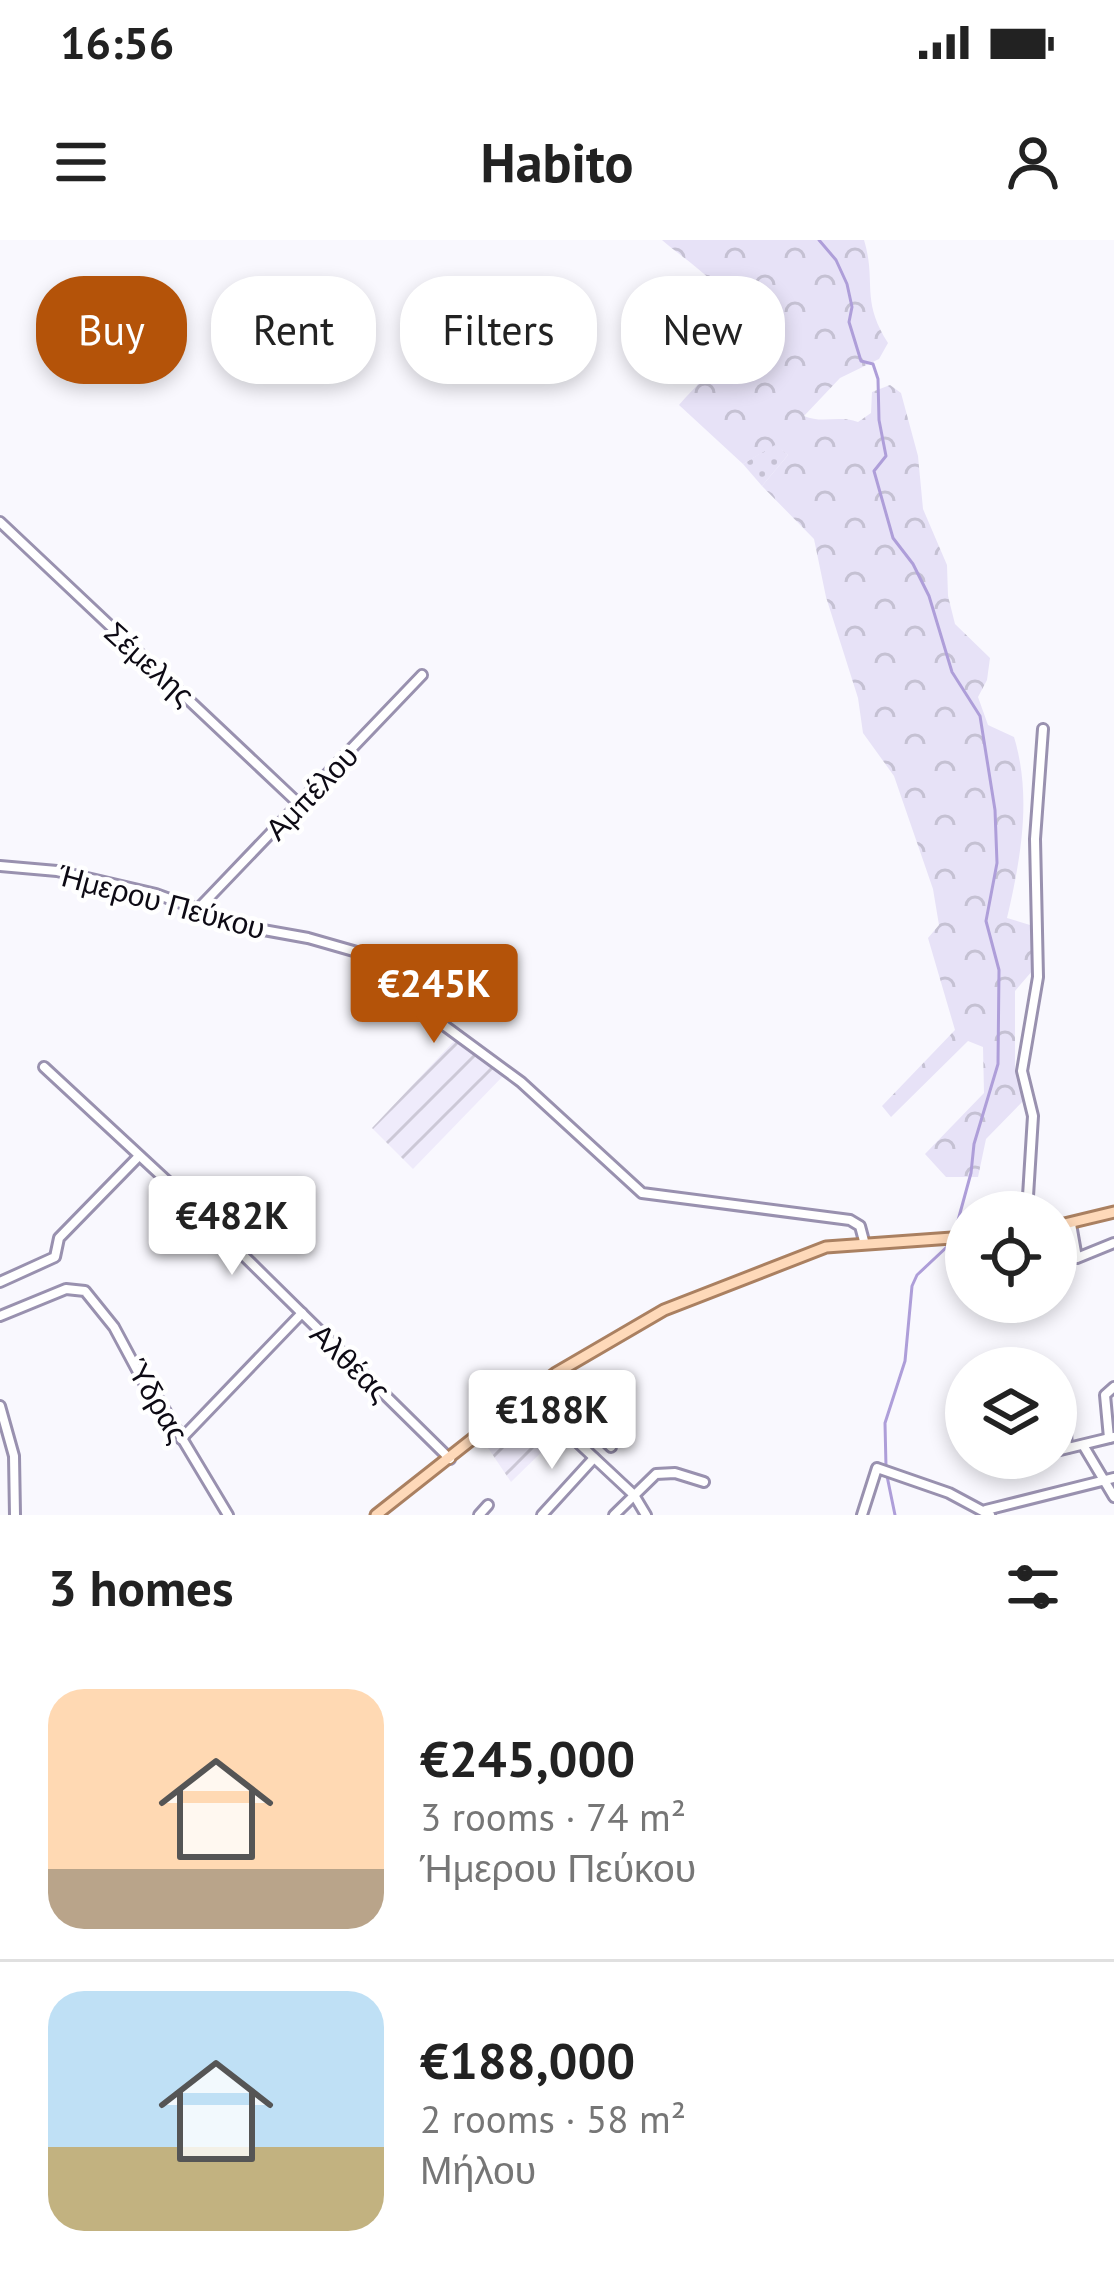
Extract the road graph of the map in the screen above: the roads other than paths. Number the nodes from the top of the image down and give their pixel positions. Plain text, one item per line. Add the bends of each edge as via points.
1 (0, 522) edge
2 (422, 676) dead end
3 (1043, 729) dead end
4 (299, 804) junction
5 (0, 866) edge
6 (199, 908) junction
7 (44, 1067) dead end
8 (139, 1156) junction
9 (1028, 1191) edge
10 (1114, 1212) edge
11 (1077, 1222) edge
12 (945, 1240) edge
13 (864, 1241) junction
14 (1114, 1243) edge
15 (1077, 1258) edge
16 (0, 1282) edge
17 (302, 1313) junction
18 (0, 1316) edge
19 (544, 1382) junction
20 (1114, 1387) edge
21 (527, 1395) junction
22 (0, 1406) edge
23 (1112, 1437) edge
24 (181, 1439) junction
25 (1083, 1445) junction
26 (1077, 1446) edge
27 (611, 1447) dead end
28 (594, 1458) junction
29 (450, 1459) junction
30 (1109, 1480) edge
31 (704, 1482) dead end
32 (634, 1495) junction
33 (1114, 1497) edge
34 (488, 1505) dead end
35 (392, 1511) edge
36 (987, 1513) edge
37 (15, 1515) edge
38 (228, 1515) edge
39 (376, 1515) edge
40 (479, 1515) edge
41 (542, 1515) edge
42 (614, 1515) edge
43 (646, 1515) edge
44 (862, 1515) edge

1 - 4 street, Σέμελης
2 - 4 street, Αμπέλου
3 - 9 street via 1038,977 1022,1071 1033,1117
4 - 6 street, Αμπέλου
5 - 6 street, Ήμερου Πεύκου via 69,874
6 - 13 street, Ήμερου Πεύκου via 369,959 642,1192 850,1220
7 - 8 street, Αλθέας
8 - 16 street via 58,1239 56,1257
8 - 17 street, Αλθέας
10 - 11 main road
12 - 13 main road
13 - 19 main road via 798,1256 679,1303
14 - 15 street
17 - 24 street
17 - 29 street, Αλθέας
18 - 24 street, Ύδρας via 82,1288
19 - 21 main road
19 - 27 street
20 - 23 street via 1105,1396
21 - 28 street
21 - 29 main road
22 - 37 street via 14,1456
23 - 25 street
24 - 38 street, Ύδρας
25 - 26 street
25 - 30 street
28 - 32 street
28 - 41 street
29 - 35 main road
30 - 33 street
30 - 36 street
31 - 32 street via 656,1474
32 - 42 street
32 - 43 street
34 - 40 street
35 - 39 main road
36 - 44 street via 877,1468

